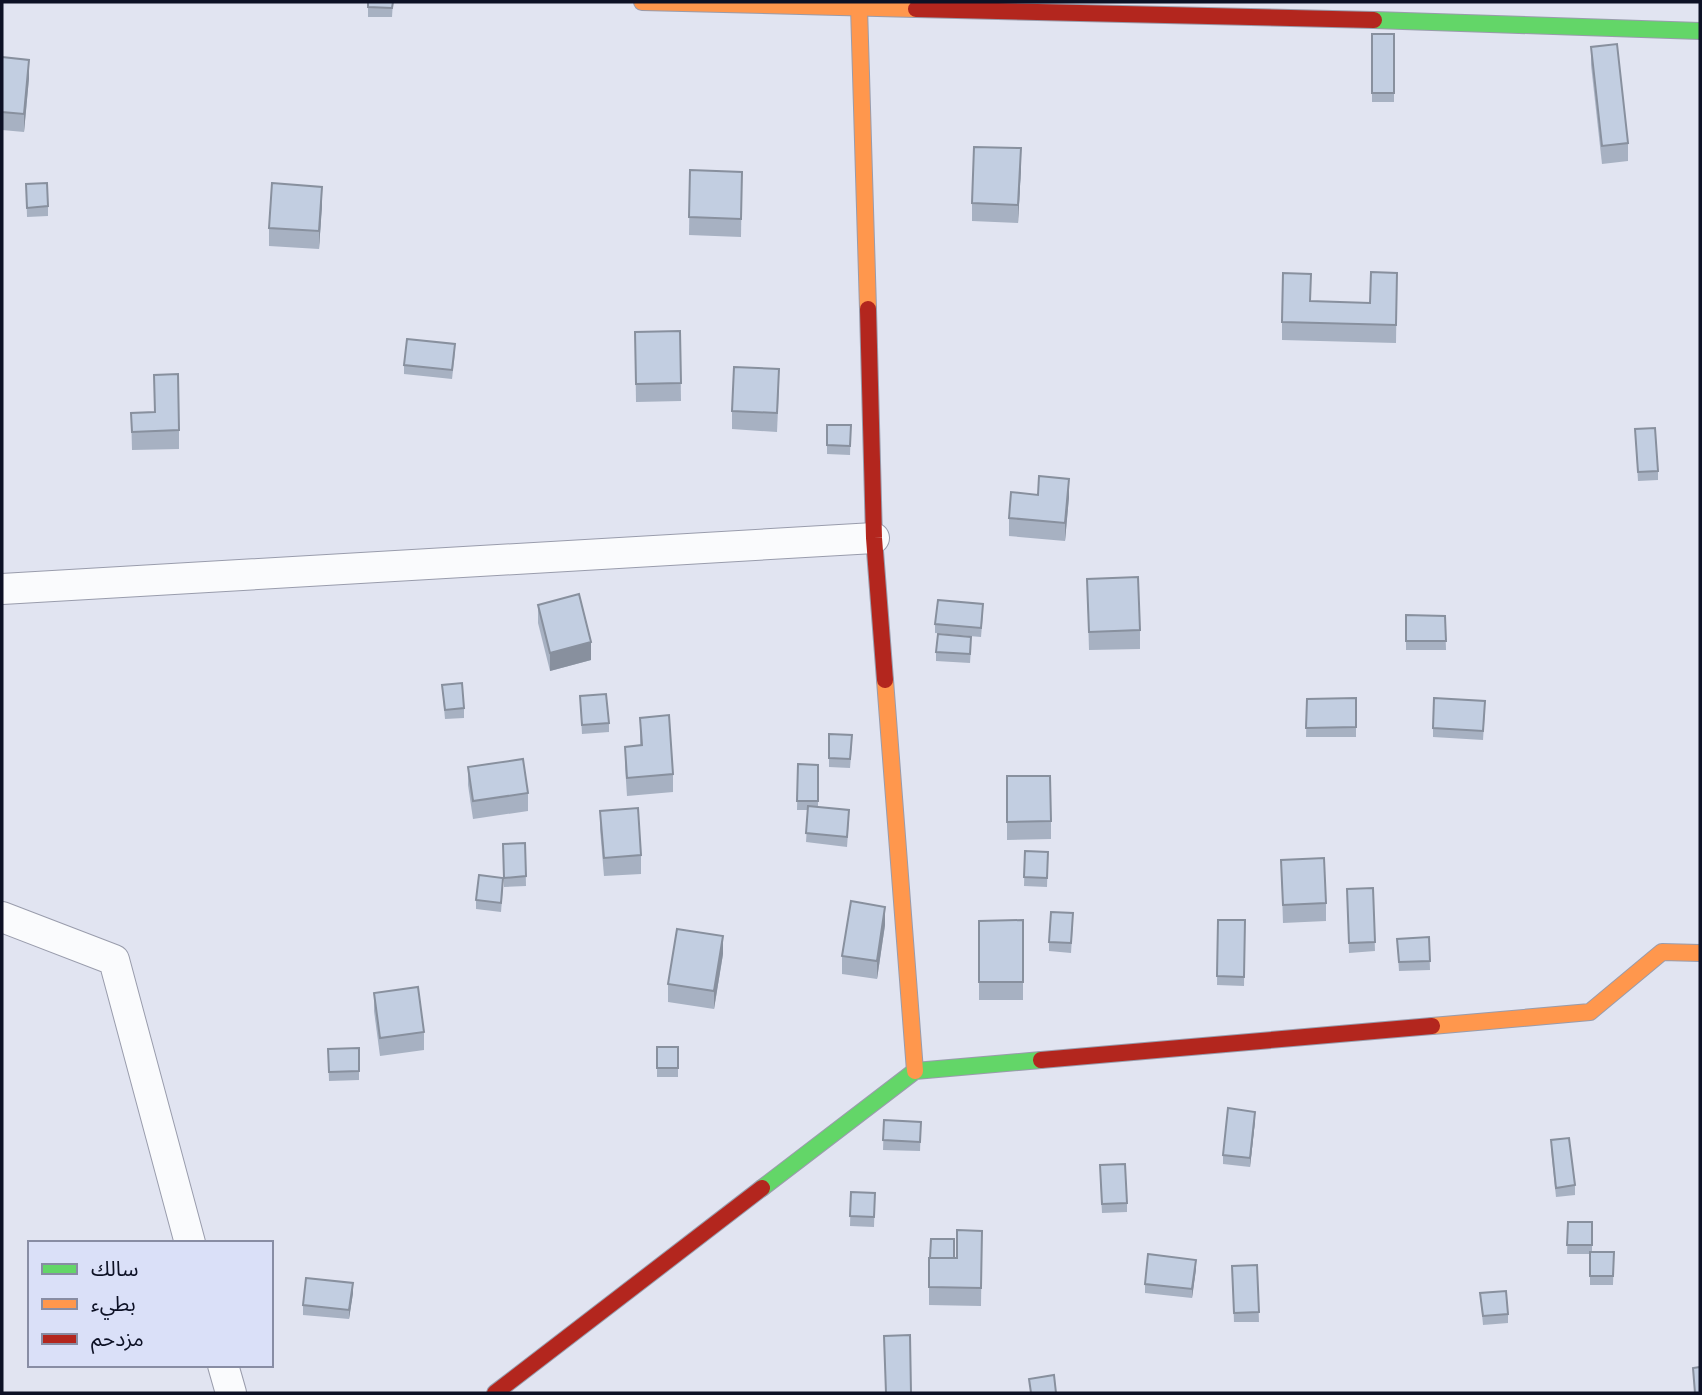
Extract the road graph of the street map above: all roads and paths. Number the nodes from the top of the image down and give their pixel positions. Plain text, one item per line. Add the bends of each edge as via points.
1 (642, 2) edge
2 (859, 7) junction
3 (1188, 8) edge
4 (1700, 31) edge
5 (874, 538) junction
6 (2, 589) edge
7 (2, 917) edge
8 (1700, 953) edge
9 (915, 1071) junction
10 (189, 1241) edge
11 (224, 1367) edge
12 (231, 1393) edge
13 (495, 1393) edge

1 - 2 street
2 - 3 street
2 - 5 street
3 - 4 street
5 - 6 street
5 - 9 street
7 - 10 street via 114,960
8 - 9 street via 1662,951 1590,1012
9 - 13 street
11 - 12 street

